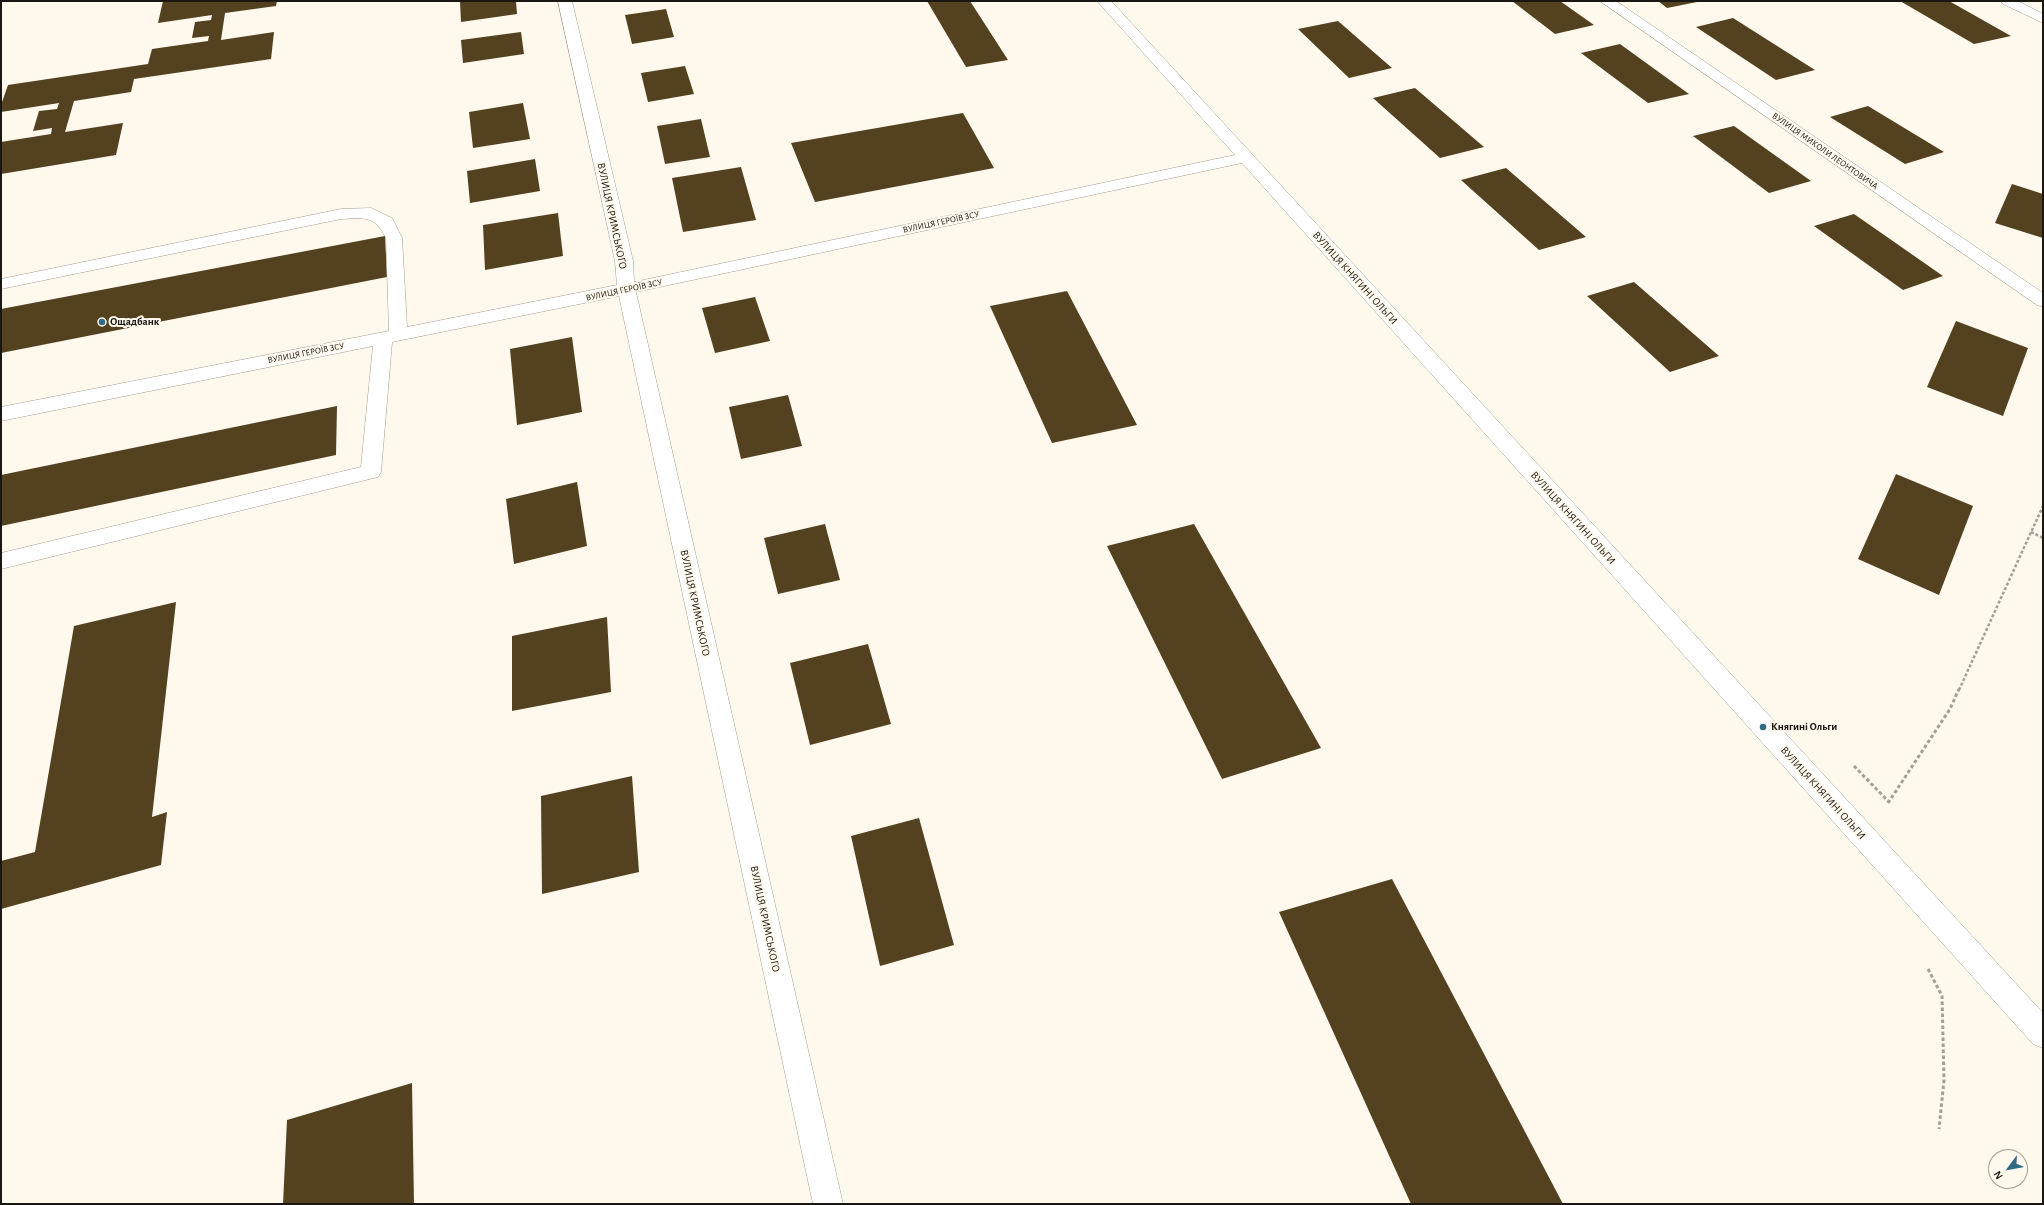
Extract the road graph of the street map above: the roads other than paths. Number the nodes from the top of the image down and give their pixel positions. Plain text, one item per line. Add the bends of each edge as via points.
1 (565, 1) edge
2 (1104, 1) edge
3 (1607, 1) edge
4 (2008, 1) edge
5 (2043, 19) edge
6 (1245, 158) junction
7 (1, 284) edge
8 (626, 289) junction
9 (2043, 301) edge
10 (391, 336) junction
11 (1, 414) edge
12 (1, 561) edge
13 (2043, 1034) edge
14 (828, 1204) edge

1 - 8 street, ВУЛИЦЯ КРИМСЬКОГО via 624,261
2 - 6 street, ВУЛИЦЯ КНЯГИНІ ОЛЬГИ
3 - 9 street, ВУЛИЦЯ МИКОЛИ ЛЕОНТОВИЧА
4 - 5 street
6 - 8 street, ВУЛИЦЯ ГЕРОЇВ ЗСУ
6 - 13 street, ВУЛИЦЯ КНЯГИНІ ОЛЬГИ
7 - 10 street via 341,214 371,213 386,222 394,238
8 - 10 street, ВУЛИЦЯ ГЕРОЇВ ЗСУ
8 - 14 street, ВУЛИЦЯ КРИМСЬКОГО
10 - 11 street, ВУЛИЦЯ ГЕРОЇВ ЗСУ
10 - 12 street via 371,472

